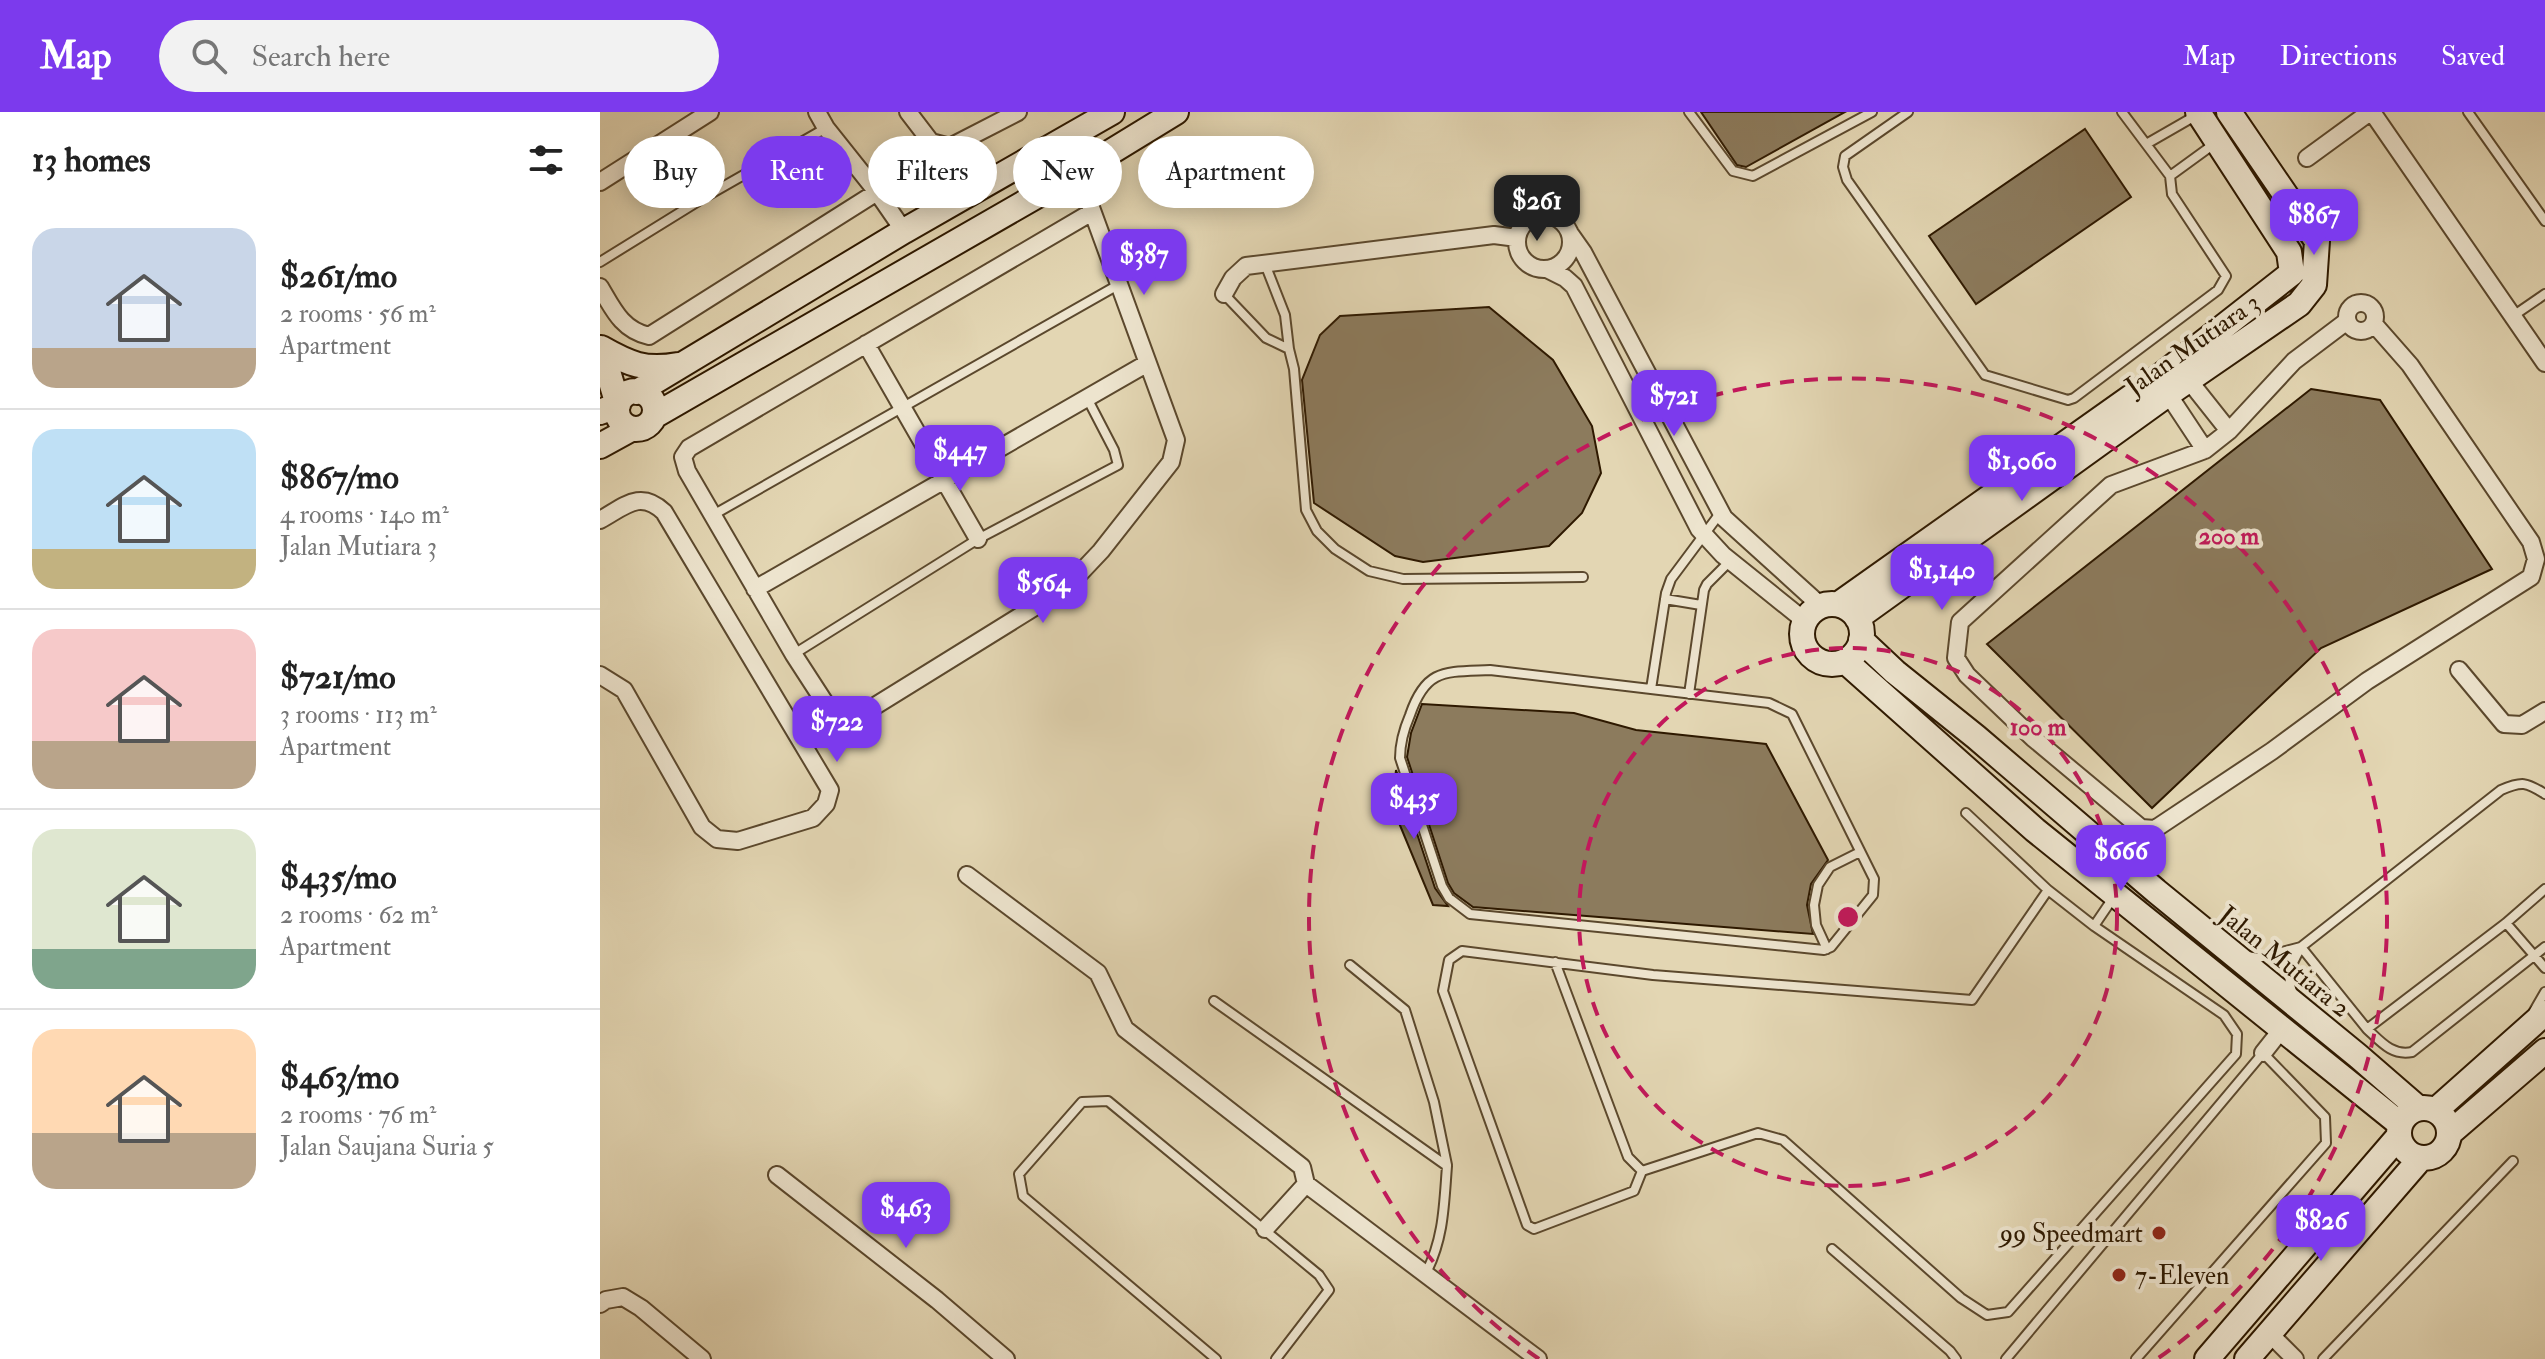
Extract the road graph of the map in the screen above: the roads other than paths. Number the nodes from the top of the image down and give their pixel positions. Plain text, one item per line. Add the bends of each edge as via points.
1 (710, 112) edge
2 (817, 112) edge
3 (908, 112) edge
4 (1018, 112) edge
5 (1112, 112) edge
6 (1176, 112) edge
7 (1689, 112) edge
8 (1872, 112) edge
9 (1908, 112) edge
10 (2122, 112) edge
11 (2229, 112) edge
12 (2371, 112) edge
13 (2468, 112) edge
14 (2198, 113) edge
15 (826, 128) junction
16 (1068, 136) edge
17 (2217, 141) junction
18 (2148, 143) junction
19 (1122, 145) edge
20 (2307, 158) dead end
21 (1013, 168) edge
22 (2170, 176) junction
23 (868, 181) edge
24 (600, 182) edge
25 (868, 198) edge
26 (888, 208) edge
27 (1015, 208) edge
28 (1091, 208) edge
29 (1092, 212) junction
30 (2545, 221) edge
31 (904, 231) junction
32 (1571, 235) junction
33 (1517, 238) junction
34 (600, 262) edge
35 (1264, 263) junction
36 (1547, 269) junction
37 (1118, 285) junction
38 (600, 287) edge
39 (1224, 294) joint
40 (2545, 294) edge
41 (2512, 317) junction
42 (866, 344) junction
43 (600, 348) edge
44 (1289, 349) junction
45 (600, 354) edge
46 (2545, 363) edge
47 (683, 364) junction
48 (1146, 364) junction
49 (2172, 379) junction
50 (1087, 398) junction
51 (622, 400) edge
52 (901, 407) junction
53 (654, 416) junction
54 (631, 429) junction
55 (2229, 431) junction
56 (600, 446) edge
57 (2205, 450) junction
58 (943, 480) junction
59 (1721, 512) junction
60 (713, 515) junction
61 (600, 520) edge
62 (1704, 535) junction
63 (978, 539) junction
64 (1730, 560) junction
65 (1583, 577) dead end
66 (755, 589) junction
67 (1665, 599) junction
68 (1701, 605) junction
69 (1837, 618) junction
70 (794, 655) junction
71 (1845, 661) junction
72 (2459, 670) dead end
73 (600, 675) edge
74 (1651, 689) junction
75 (1689, 694) junction
76 (2545, 711) edge
77 (2545, 794) edge
78 (1966, 813) dead end
79 (1860, 852) junction
80 (967, 875) dead end
81 (2545, 889) edge
82 (2048, 890) junction
83 (2116, 894) junction
84 (2506, 923) junction
85 (2094, 926) junction
86 (2220, 945) junction
87 (2301, 947) junction
88 (2545, 947) edge
89 (1827, 949) junction
90 (2535, 955) junction
91 (1555, 962) junction
92 (1350, 965) dead end
93 (2545, 968) edge
94 (2545, 992) edge
95 (1214, 1001) dead end
96 (2301, 1010) junction
97 (2545, 1013) edge
98 (2282, 1029) junction
99 (2367, 1029) junction
100 (2514, 1041) junction
101 (2545, 1051) edge
102 (2263, 1053) junction
103 (2413, 1119) junction
104 (2450, 1133) junction
105 (2421, 1158) junction
106 (2513, 1161) dead end
107 (1447, 1166) junction
108 (1642, 1171) junction
109 (777, 1175) dead end
110 (1306, 1184) junction
111 (1265, 1229) junction
112 (1832, 1249) dead end
113 (1426, 1273) junction
114 (600, 1304) edge
115 (2269, 1333) junction
116 (1950, 1351) junction
117 (702, 1359) edge
118 (1006, 1359) edge
119 (1216, 1359) edge
120 (1276, 1359) edge
121 (1538, 1359) edge
122 (1943, 1359) edge
123 (1956, 1359) edge
124 (2006, 1359) edge
125 (2136, 1359) edge
126 (2207, 1359) edge
127 (2247, 1359) edge
128 (2295, 1359) edge
129 (2323, 1359) edge

1 - 24 street
2 - 15 street
3 - 4 street via 931,142 950,147
5 - 16 street
6 - 19 street
7 - 8 lane via 1733,171 1753,176
9 - 22 lane via 1845,156 1847,180 1985,375 2068,400 2224,282 2226,276 2172,194
10 - 18 lane
11 - 49 street, Jalan Mutiara 3 via 2317,241 2314,285 2299,304
12 - 20 street
12 - 41 street
13 - 30 lane
14 - 17 street, Jalan Mutiara 3
14 - 18 lane
15 - 23 street
15 - 34 lane
17 - 22 lane
17 - 49 street, Jalan Mutiara 3 via 2289,252 2292,273
18 - 22 lane
21 - 31 street
25 - 38 street via 649,336 622,322
26 - 31 street
27 - 53 street
28 - 29 street
29 - 37 street
29 - 42 street
31 - 47 street
32 - 33 street via 1558,218 1541,214 1525,222
32 - 36 street via 1567,257
32 - 59 street
33 - 35 street via 1494,235
33 - 36 street via 1526,263
35 - 39 street via 1246,266
35 - 44 lane via 1285,315
36 - 62 street via 1574,286
37 - 48 street
37 - 52 lane
39 - 44 lane via 1266,338
40 - 41 lane
41 - 46 street
42 - 52 street
42 - 60 street via 689,448 683,457 687,471
43 - 45 street
43 - 47 street via 637,366
43 - 51 street
44 - 65 lane via 1306,510 1335,549 1369,571 1403,579
47 - 51 street
48 - 50 street
48 - 70 street via 1176,440 1171,462 1067,587 854,719 839,718 829,709
49 - 55 street
49 - 57 street
49 - 69 street, Jalan Mutiara 3
50 - 58 street
50 - 63 lane via 1118,465
51 - 53 street via 651,399
51 - 54 street via 621,423
52 - 58 street
52 - 60 lane
53 - 54 street via 647,425
54 - 56 street
55 - 57 street
55 - 57 street via 2294,361 2347,321 2352,306 2365,303 2374,312 2374,324 2410,365 2531,542 2536,559 2531,577 2367,681 2155,829 2141,828 1967,675 1956,658 1960,622 2111,485
58 - 63 street
58 - 66 street
59 - 62 lane
59 - 69 street
60 - 66 street
61 - 73 street via 639,499 653,501 664,512 830,790 826,804 813,818 738,841 717,839 702,827 624,690
62 - 64 street
62 - 67 lane via 1671,579
63 - 70 lane
64 - 68 lane via 1707,584
64 - 69 street
66 - 70 street
67 - 68 lane
67 - 74 lane
68 - 75 lane
69 - 71 street, Jalan Mutiara 3 via 1858,648
69 - 71 street via 1802,636 1810,653 1826,663
69 - 86 street, Jalan Mutiara 2
71 - 83 street via 2035,830
72 - 76 street via 2504,724 2522,725
74 - 75 lane
74 - 89 lane via 1490,670 1448,672 1422,686 1403,734 1400,758 1449,898 1476,917
75 - 79 lane via 1769,703 1792,714
77 - 87 lane via 2519,782 2501,790
78 - 82 lane
79 - 89 lane via 1874,879 1873,895
79 - 89 lane via 1830,867 1818,885 1816,925
80 - 110 street via 1098,973 1125,1029 1302,1167
81 - 84 lane
82 - 85 lane
82 - 91 lane via 1972,1000 1653,975
83 - 85 lane
83 - 98 street
84 - 90 lane
84 - 99 lane
85 - 108 lane via 2224,1015 2237,1034 2236,1054 2008,1312 1987,1315 1961,1298 1783,1140 1758,1133
86 - 87 lane via 2258,958
86 - 96 street, Jalan Mutiara 2
87 - 96 lane via 2288,978
87 - 99 lane
88 - 90 lane
90 - 93 lane
90 - 99 lane via 2412,1052 2401,1055
91 - 108 lane via 1628,1157
91 - 108 lane via 1462,951 1449,960 1443,991 1527,1225 1534,1229 1634,1191
92 - 107 lane via 1405,1010 1434,1102
94 - 100 lane
95 - 107 lane
96 - 103 street, Jalan Mutiara 2
97 - 100 street
98 - 102 street
98 - 103 street
100 - 103 street
101 - 104 street
102 - 124 lane
102 - 125 lane via 2325,1117 2326,1143
103 - 104 street via 2446,1119
103 - 105 street via 2407,1151
103 - 126 street
104 - 105 street via 2444,1149
105 - 115 street
106 - 129 lane
107 - 113 lane via 1443,1227
109 - 118 street
110 - 111 street
110 - 113 street
111 - 119 lane via 1108,1101 1082,1102 1019,1174 1023,1196
111 - 120 lane via 1329,1290
112 - 116 lane
113 - 121 street
114 - 117 street via 623,1297
115 - 127 street
115 - 128 street
116 - 122 lane
116 - 123 lane

